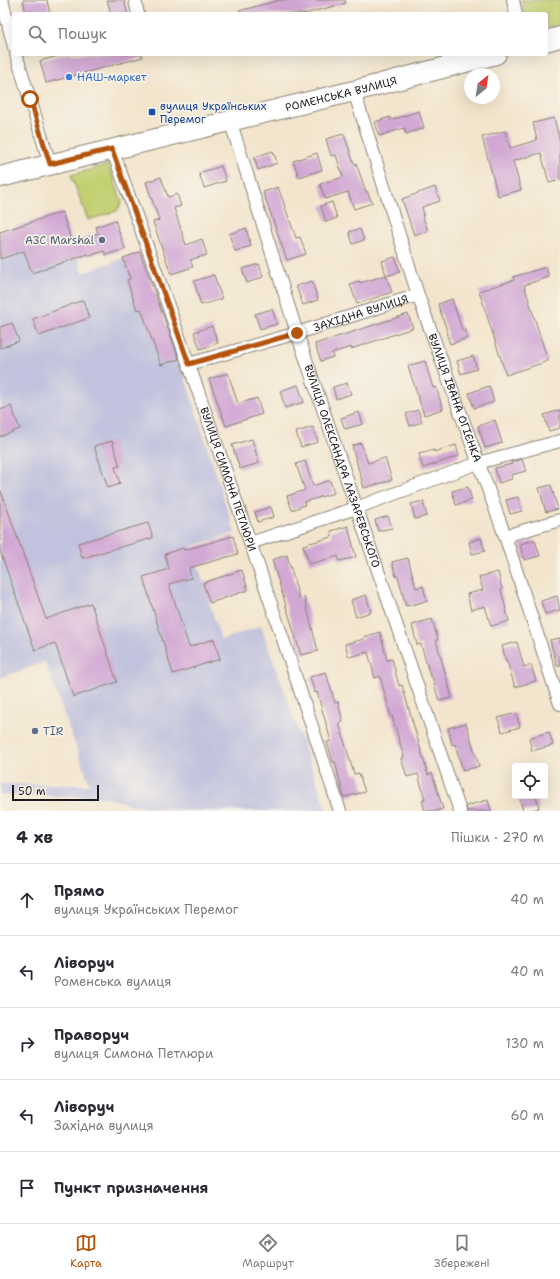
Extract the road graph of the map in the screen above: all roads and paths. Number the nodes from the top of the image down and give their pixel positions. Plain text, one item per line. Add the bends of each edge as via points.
1 (2, 0) edge
2 (135, 0) edge
3 (513, 0) edge
4 (138, 12) edge
5 (516, 12) edge
6 (560, 37) edge
7 (12, 40) edge
8 (548, 40) edge
9 (17, 56) edge
10 (488, 56) edge
11 (354, 91) junction
12 (230, 120) junction
13 (112, 149) junction
14 (50, 164) junction
15 (0, 177) edge
16 (418, 295) junction
17 (297, 333) junction
18 (189, 364) junction
19 (560, 440) edge
20 (478, 462) junction
21 (356, 508) junction
22 (560, 520) edge
23 (505, 536) junction
24 (250, 543) junction
25 (560, 704) edge
26 (340, 811) edge
27 (460, 811) edge

1 - 7 street
2 - 4 street
3 - 5 street
6 - 8 main road
9 - 14 street
10 - 11 main road, РОМЕНСЬКА ВУЛИЦЯ
11 - 12 main road, РОМЕНСЬКА ВУЛИЦЯ
11 - 16 street, ВУЛИЦЯ ІВАНА ОГІЄНКА
12 - 13 main road, РОМЕНСЬКА ВУЛИЦЯ
12 - 17 street, ВУЛИЦЯ ОЛЕКСАНДРА ЛАЗАРЕВСЬКОГО
13 - 14 main road, РОМЕНСЬКА ВУЛИЦЯ
13 - 18 street, ВУЛИЦЯ СИМОНА ПЕТЛЮРИ
14 - 15 main road, РОМЕНСЬКА ВУЛИЦЯ
16 - 17 street, ЗАХІДНА ВУЛИЦЯ
16 - 20 street, ВУЛИЦЯ ІВАНА ОГІЄНКА
17 - 18 street, ЗАХІДНА ВУЛИЦЯ
17 - 21 street, ВУЛИЦЯ ОЛЕКСАНДРА ЛАЗАРЕВСЬКОГО
18 - 24 street, ВУЛИЦЯ СИМОНА ПЕТЛЮРИ
19 - 20 street
20 - 21 street
20 - 23 street, ВУЛИЦЯ ІВАНА ОГІЄНКА
21 - 24 street
21 - 27 street, ВУЛИЦЯ ОЛЕКСАНДРА ЛАЗАРЕВСЬКОГО
22 - 23 street
23 - 25 street, ВУЛИЦЯ ІВАНА ОГІЄНКА
24 - 26 street, ВУЛИЦЯ СИМОНА ПЕТЛЮРИ

